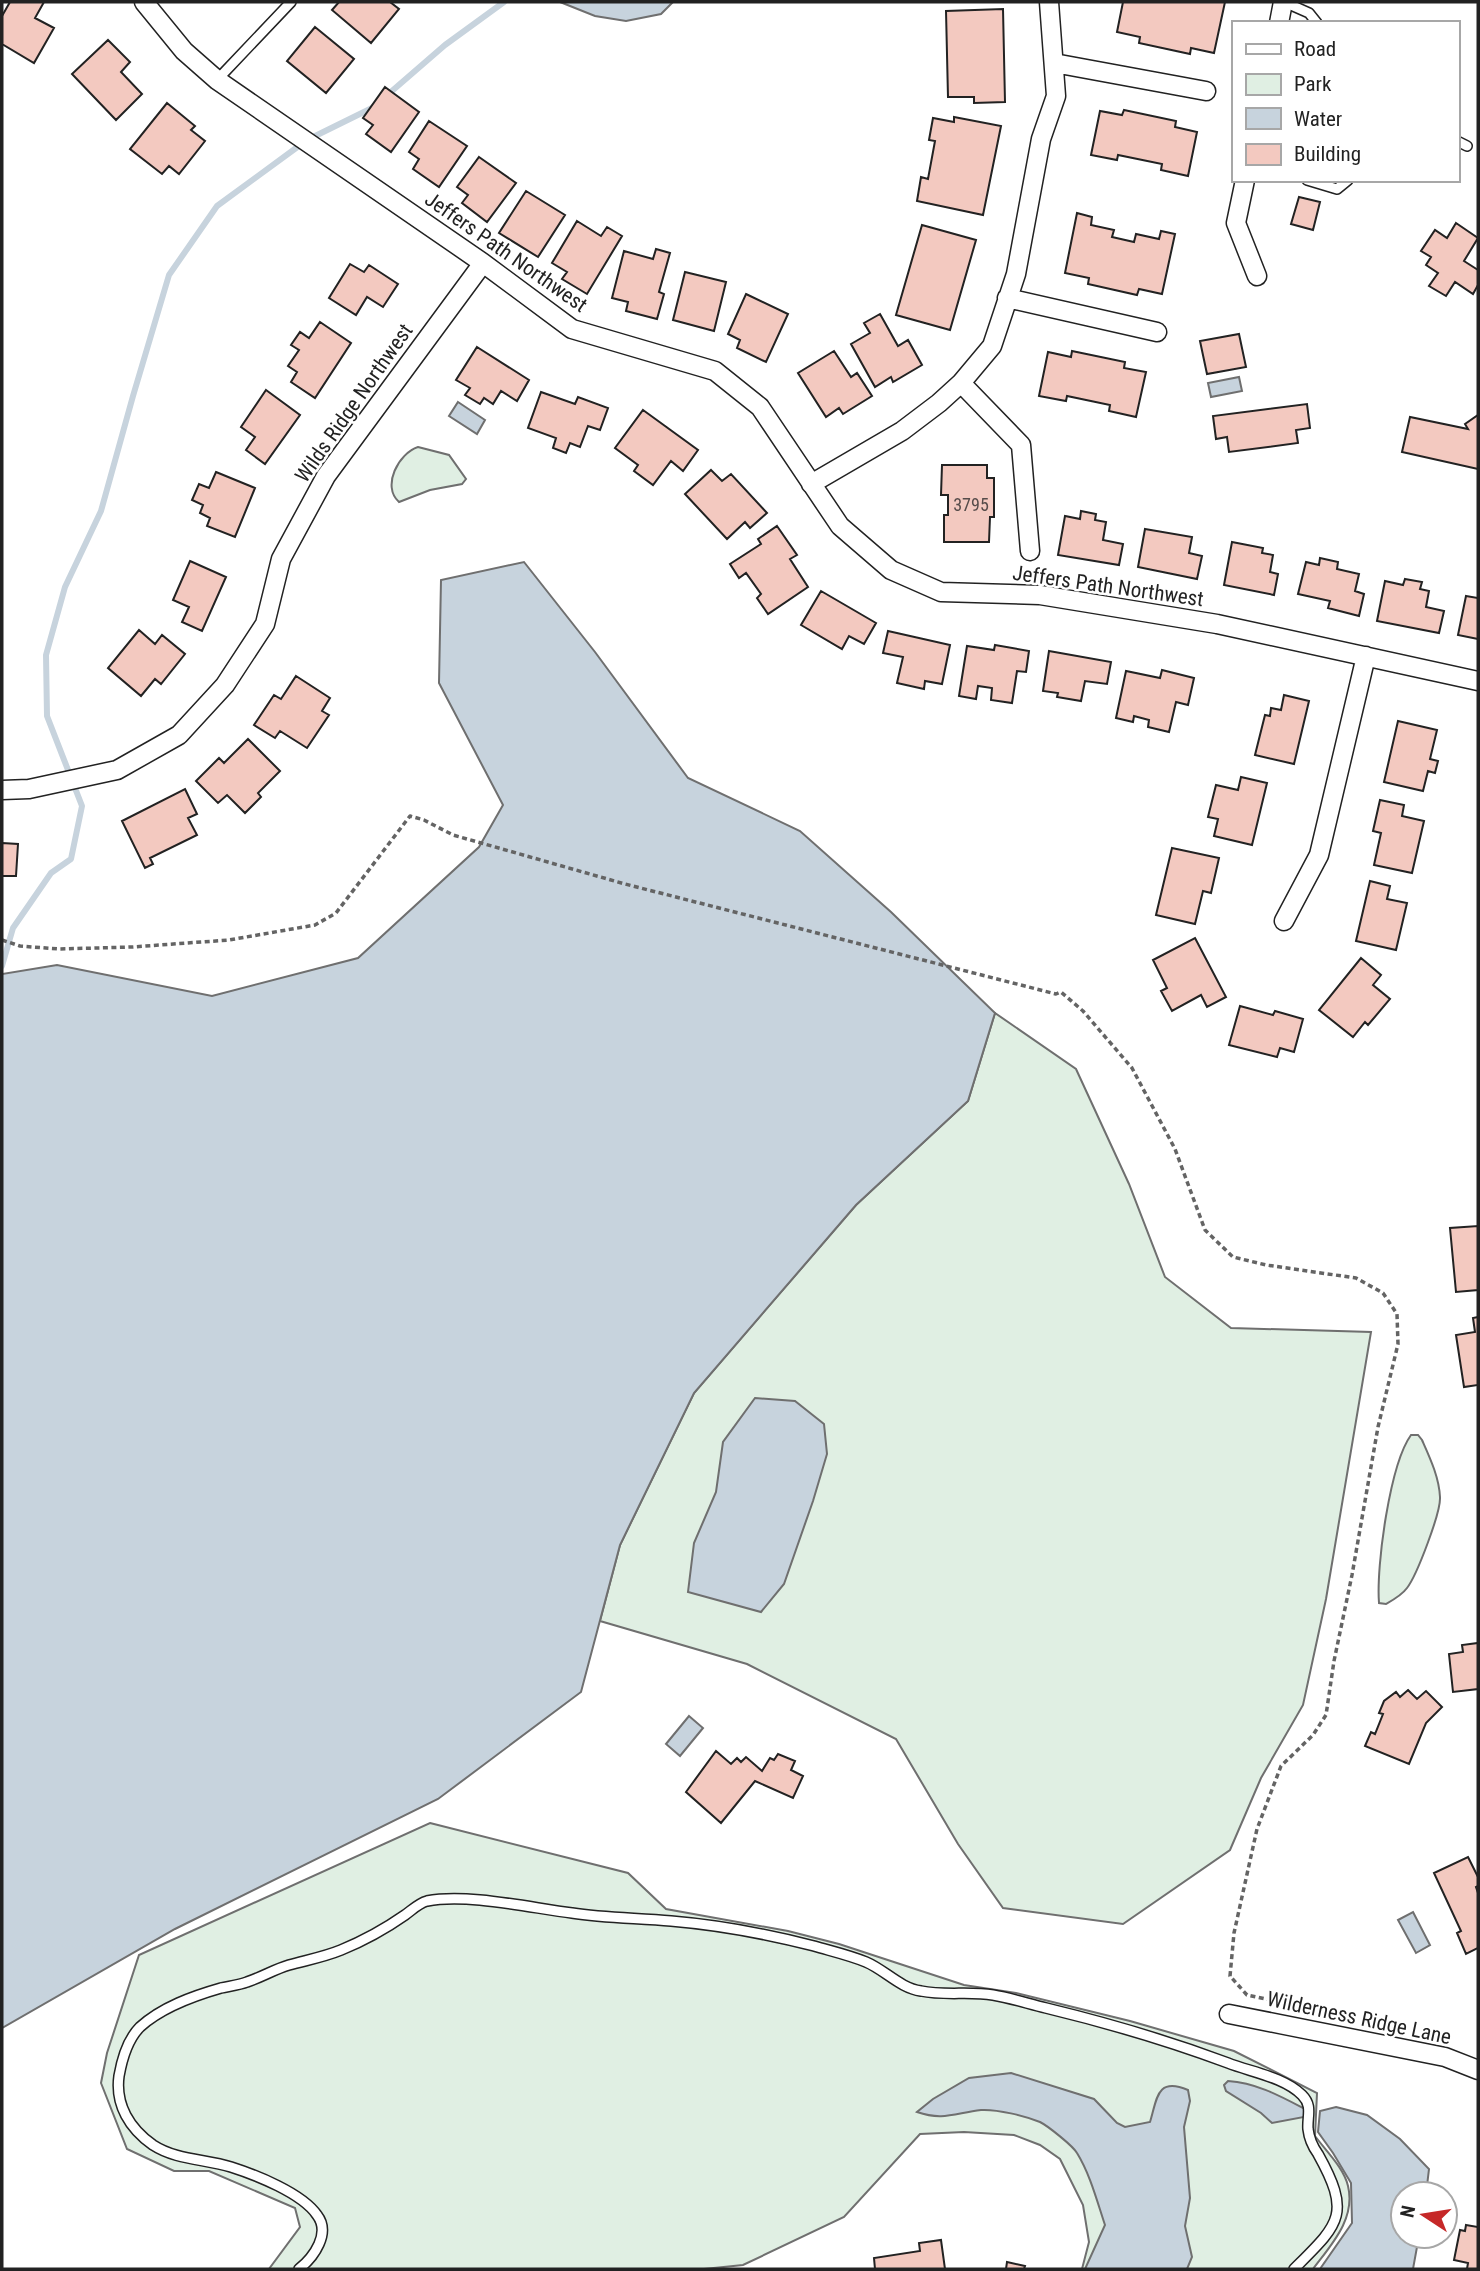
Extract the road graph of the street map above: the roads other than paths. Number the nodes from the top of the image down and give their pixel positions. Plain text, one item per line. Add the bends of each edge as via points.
1 (144, 2) edge
2 (291, 2) edge
3 (1049, 2) edge
4 (1284, 2) edge
5 (1279, 21) edge
6 (1316, 21) edge
7 (1054, 63) junction
8 (217, 80) junction
9 (1206, 91) dead end
10 (1459, 142) edge
11 (1467, 146) dead end
12 (1245, 182) edge
13 (1314, 182) edge
14 (1346, 182) edge
15 (483, 263) junction
16 (1256, 275) dead end
17 (1007, 298) junction
18 (1157, 332) dead end
19 (961, 383) junction
20 (811, 484) junction
21 (1030, 551) dead end
22 (1366, 656) junction
23 (1478, 681) edge
24 (2, 790) edge
25 (1284, 921) dead end
26 (1229, 2014) dead end
27 (1478, 2070) edge
28 (299, 2269) edge
29 (1294, 2269) edge

1 - 8 street, Jeffers Path Northwest via 184,51
2 - 8 lane
3 - 7 street
4 - 5 street
4 - 6 lane via 1310,13
7 - 9 street
7 - 17 street via 1056,96 1041,139 1021,253
8 - 15 street, Jeffers Path Northwest
10 - 11 lane
12 - 16 street via 1236,223
13 - 14 lane via 1337,189
15 - 20 street, Jeffers Path Northwest via 572,329 715,371 760,407
15 - 24 street, Wilds Ridge Northwest via 326,476 281,559 265,624 225,685 179,735 117,770 29,789
17 - 18 street
17 - 19 street via 992,346
19 - 20 street via 902,430
19 - 21 street via 1021,445
20 - 22 street, Jeffers Path Northwest via 839,526 891,570 942,592 1040,595 1217,624
22 - 23 street, Jeffers Path Northwest
22 - 25 street via 1319,856
26 - 27 street, Wilderness Ridge Lane via 1445,2057
28 - 29 lane via 318,2247 322,2230 319,2216 301,2200 254,2175 170,2154 128,2121 119,2103 118,2086 129,2042 138,2029 164,2010 191,1998 345,1949 423,1902 460,1900 682,1922 783,1939 866,1962 916,1991 995,1995 1143,2033 1257,2072 1307,2099 1311,2144 1337,2192 1338,2212 1331,2228

